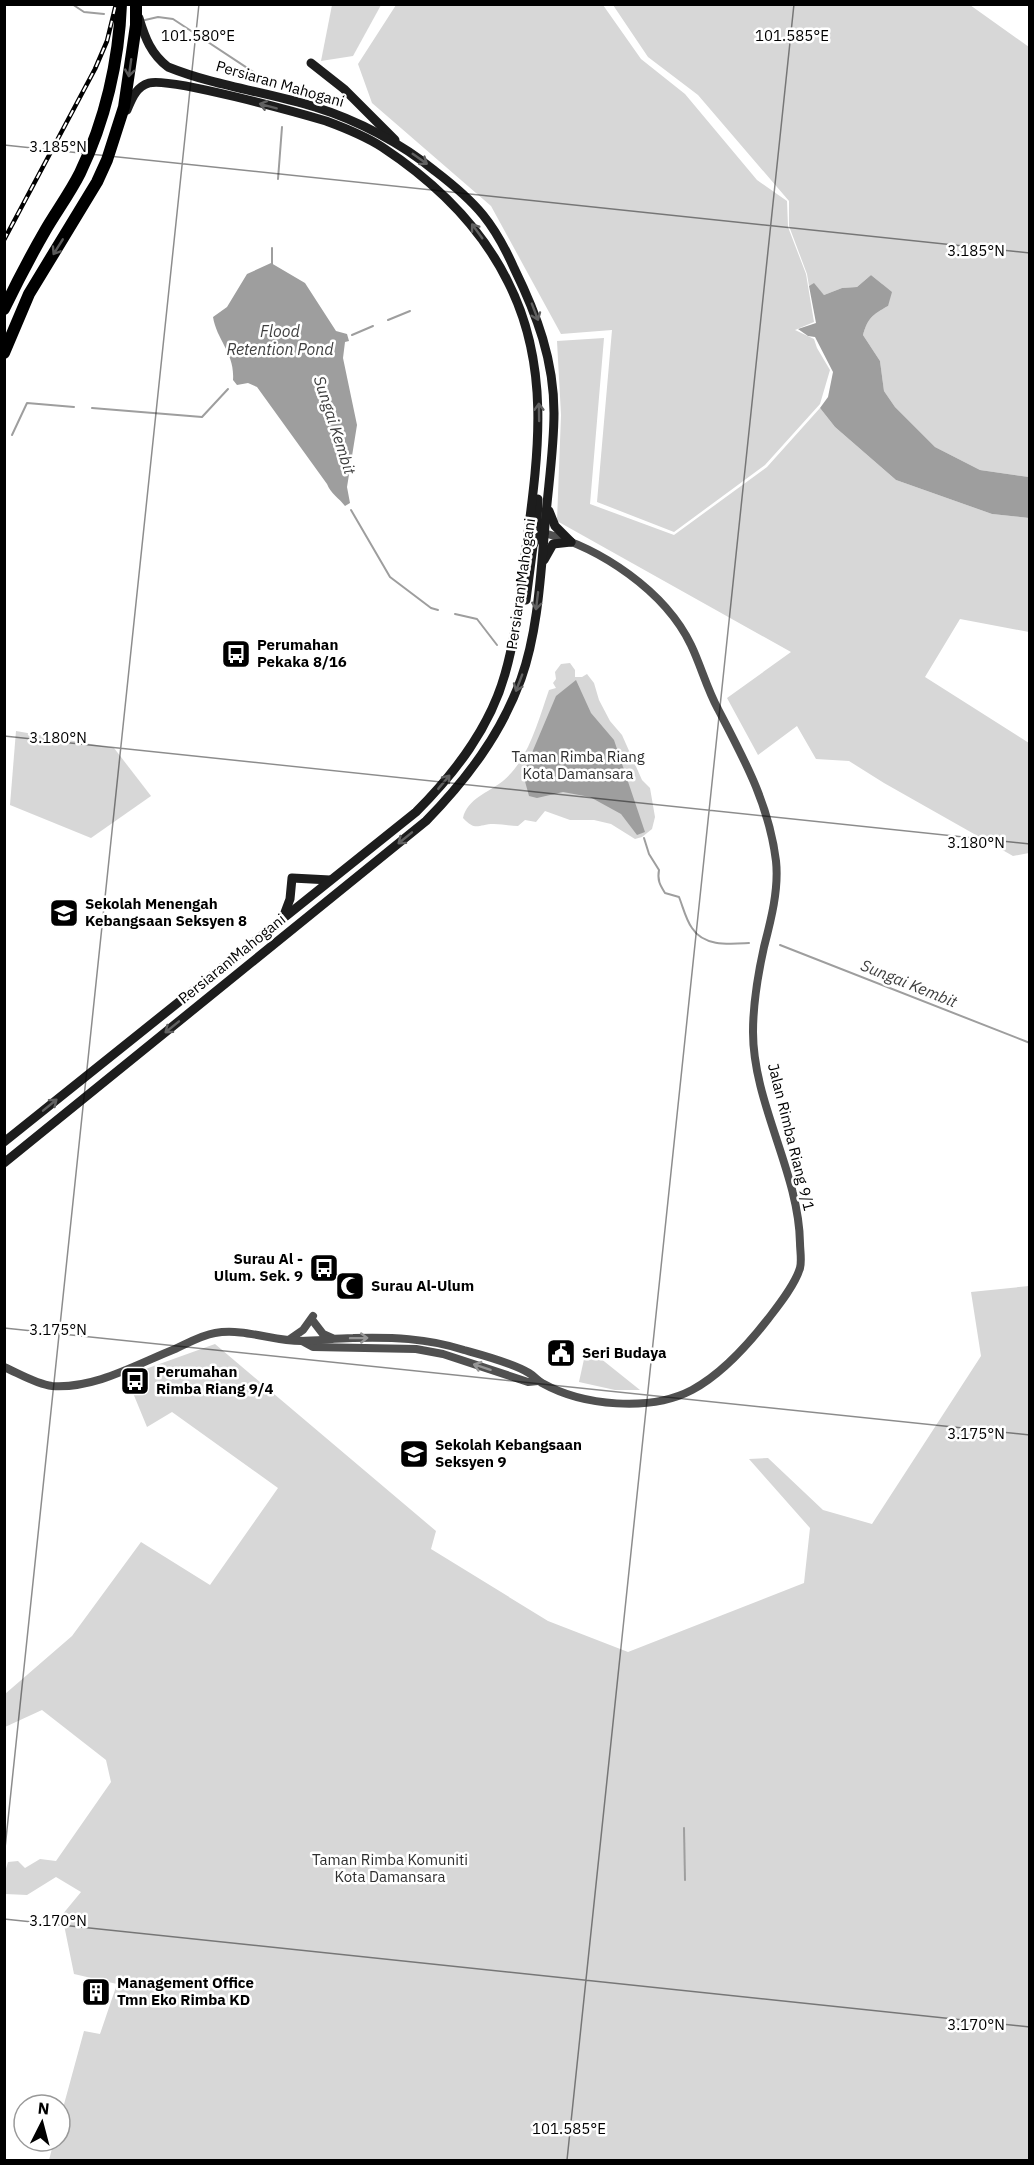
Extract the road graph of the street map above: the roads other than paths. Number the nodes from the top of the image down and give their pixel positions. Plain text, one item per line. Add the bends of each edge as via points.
1 (121, 4) edge
2 (136, 7) edge
3 (311, 63) dead end
4 (118, 131) junction
5 (403, 147) junction
6 (4, 309) edge
7 (4, 353) edge
8 (536, 470) junction
9 (547, 500) junction
10 (544, 533) junction
11 (571, 542) junction
12 (540, 570) junction
13 (516, 623) junction
14 (330, 880) junction
15 (283, 918) junction
16 (4, 1142) edge
17 (4, 1162) edge
18 (333, 1338) junction
19 (290, 1339) junction
20 (301, 1341) junction
21 (4, 1367) edge
22 (538, 1382) junction

1 - 6 highway via 106,103 89,151
2 -> 4 highway via 127,90
2 - 5 main road, Persiaran Mahogani via 150,49 168,67 316,107
3 - 5 main road via 344,89
4 -> 7 highway via 97,182 29,294
8 -> 4 main road, Persiaran Mahogani via 538,384 520,308 473,225 424,177 381,146 325,121 160,82 141,87 133,96
5 -> 9 main road, Persiaran Mahogani via 483,215 506,250 532,303 552,382 554,414
8 - 10 main road via 537,524
8 - 13 main road, Persiaran Mahogani
9 - 10 main road, Persiaran Mahogani
9 - 11 main road via 552,522
10 - 11 street, Jalan Rimba Riang 9/1
10 - 12 main road, Persiaran Mahogani
10 - 13 main road via 533,546 524,608
11 - 12 main road via 553,544
11 - 22 street, Jalan Rimba Riang 9/1 via 618,567 674,616 753,775 763,803 776,873 771,921 756,990 753,1035 762,1086 797,1211 800,1268 760,1330 730,1362 695,1388 671,1399 633,1405 597,1401
12 -> 17 main road, Persiaran Mahogani via 534,627 521,678 486,750 454,792 426,821
14 -> 13 main road, Persiaran Mahogani via 417,812 450,775 476,739 492,707 505,675
14 - 15 main road, Persiaran Mahogani
14 - 15 main road via 292,878
16 -> 15 main road, Persiaran Mahogani
18 - 19 street via 323,1334 313,1318
18 - 20 street, Jalan Rimba Riang 9/1
18 -> 22 street, Jalan Rimba Riang 9/1 via 442,1343 530,1373
19 - 20 street, Jalan Rimba Riang 9/1
19 - 21 street, Jalan Rimba Riang 9/1 via 213,1333 81,1385 50,1386
22 -> 20 street via 416,1349 313,1347

